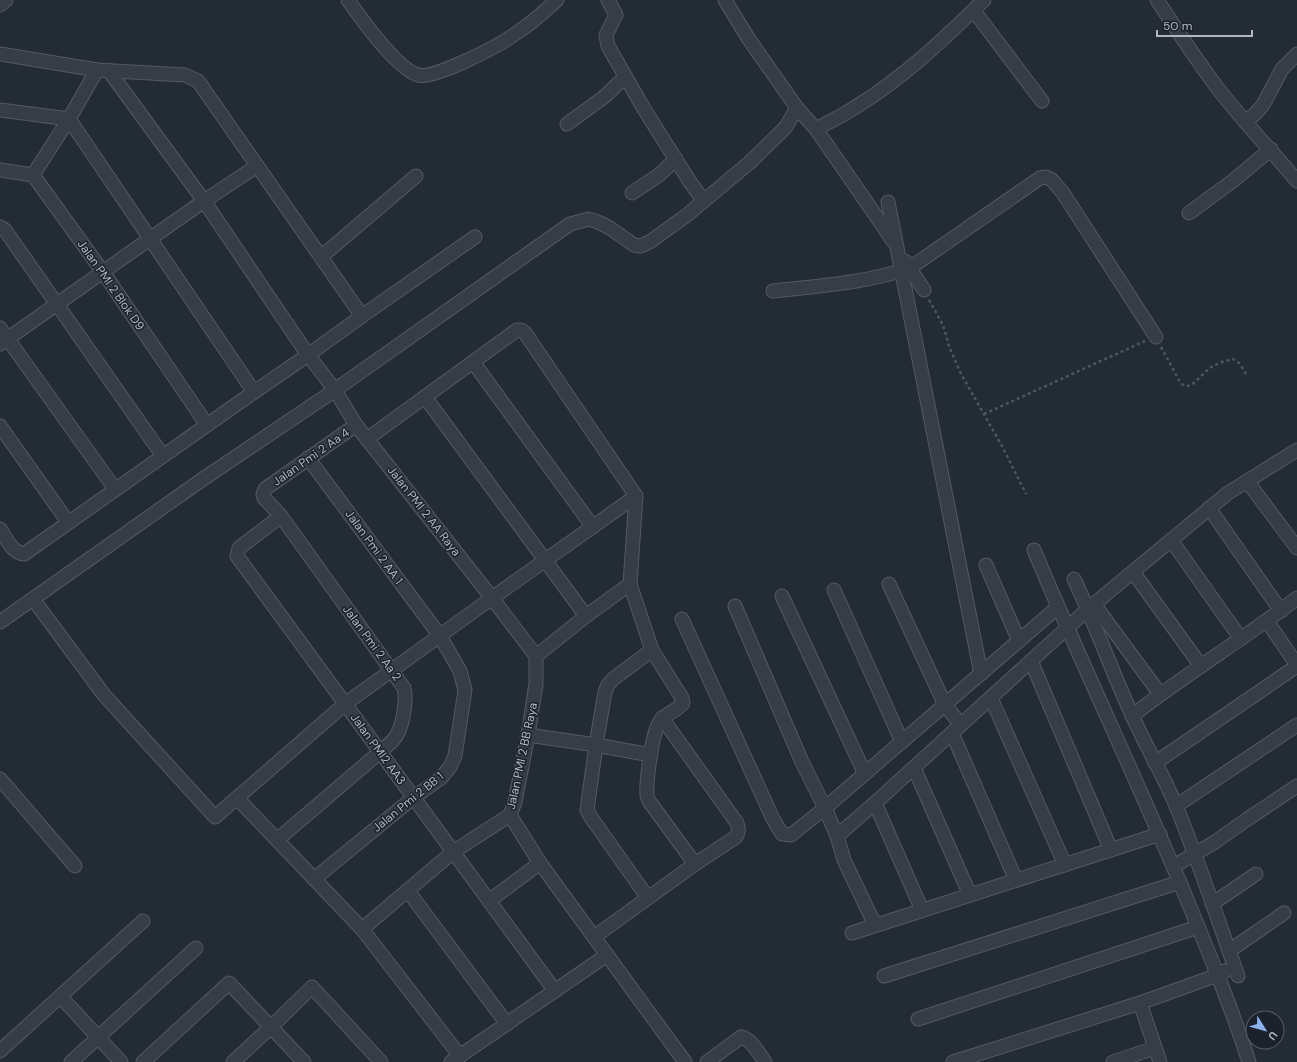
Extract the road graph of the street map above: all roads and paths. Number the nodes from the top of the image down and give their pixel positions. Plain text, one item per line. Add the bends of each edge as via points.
1 (6, 0) edge
2 (348, 0) edge
3 (557, 0) edge
4 (608, 0) edge
5 (725, 0) edge
6 (984, 0) edge
7 (1160, 1) edge
8 (0, 5) edge
9 (974, 10) junction
10 (0, 54) edge
11 (1297, 54) edge
12 (103, 71) junction
13 (625, 77) junction
14 (1042, 101) dead end
15 (797, 108) junction
16 (0, 110) edge
17 (69, 119) junction
18 (1245, 122) junction
19 (567, 124) dead end
20 (816, 129) junction
21 (1271, 149) junction
22 (676, 159) junction
23 (257, 166) junction
24 (0, 170) edge
25 (33, 174) junction
26 (416, 176) dead end
27 (1297, 181) edge
28 (632, 193) dead end
29 (703, 200) junction
30 (204, 201) junction
31 (888, 202) dead end
32 (1189, 213) dead end
33 (0, 227) edge
34 (475, 237) dead end
35 (150, 239) junction
36 (321, 257) junction
37 (910, 268) junction
38 (103, 272) junction
39 (924, 290) joint
40 (773, 291) dead end
41 (57, 304) junction
42 (362, 316) junction
43 (3, 337) edge
44 (1156, 337) junction
45 (308, 355) junction
46 (473, 362) junction
47 (1246, 374) dead end
48 (335, 390) junction
49 (254, 392) junction
50 (425, 396) junction
51 (984, 414) junction
52 (207, 424) junction
53 (356, 424) junction
54 (0, 426) edge
55 (367, 439) junction
56 (1295, 454) edge
57 (163, 456) junction
58 (308, 458) junction
59 (1247, 481) junction
60 (115, 489) junction
61 (265, 489) joint
62 (1026, 494) dead end
63 (636, 496) junction
64 (1210, 508) junction
65 (281, 516) junction
66 (68, 522) junction
67 (593, 527) junction
68 (0, 529) edge
69 (1171, 540) junction
70 (1297, 548) edge
71 (1034, 550) dead end
72 (546, 561) junction
73 (986, 565) dead end
74 (1133, 572) junction
75 (1074, 579) dead end
76 (630, 584) junction
77 (889, 584) dead end
78 (834, 590) dead end
79 (782, 596) dead end
80 (492, 598) junction
81 (1297, 598) edge
82 (33, 600) junction
83 (735, 606) dead end
84 (1058, 607) junction
85 (1091, 607) junction
86 (1281, 611) junction
87 (586, 616) junction
88 (682, 619) dead end
89 (1267, 621) junction
90 (0, 622) edge
91 (1067, 629) junction
92 (440, 636) junction
93 (1241, 639) junction
94 (1019, 641) junction
95 (652, 650) junction
96 (536, 656) junction
97 (1031, 661) junction
98 (1201, 666) junction
99 (1297, 666) edge
100 (392, 670) junction
101 (981, 674) junction
102 (1160, 694) junction
103 (991, 698) junction
104 (345, 704) junction
105 (945, 705) junction
106 (1132, 716) junction
107 (662, 718) junction
108 (1297, 725) edge
109 (956, 729) junction
110 (528, 735) junction
111 (902, 742) junction
112 (596, 745) junction
113 (380, 752) junction
114 (651, 755) junction
115 (1155, 763) junction
116 (914, 768) junction
117 (865, 774) junction
118 (0, 779) edge
119 (1297, 786) edge
120 (237, 798) junction
121 (414, 798) junction
122 (875, 803) junction
123 (1176, 806) junction
124 (825, 808) junction
125 (510, 815) junction
126 (1160, 834) junction
127 (837, 836) junction
128 (277, 840) junction
129 (1111, 850) junction
130 (453, 852) junction
131 (1195, 854) junction
132 (540, 863) junction
133 (695, 864) junction
134 (1065, 864) junction
135 (75, 866) dead end
136 (1174, 866) junction
137 (1256, 874) dead end
138 (314, 879) junction
139 (1016, 880) junction
140 (1180, 882) junction
141 (408, 891) junction
142 (970, 895) junction
143 (648, 898) junction
144 (489, 901) junction
145 (1212, 904) junction
146 (922, 910) junction
147 (1284, 913) dead end
148 (143, 921) dead end
149 (875, 925) junction
150 (1198, 927) junction
151 (362, 929) junction
152 (852, 932) dead end
153 (594, 937) junction
154 (196, 948) dead end
155 (1229, 951) junction
156 (607, 955) junction
157 (1218, 975) junction
158 (884, 976) dead end
159 (555, 991) junction
160 (61, 997) junction
161 (1140, 1004) junction
162 (918, 1019) dead end
163 (507, 1024) junction
164 (271, 1028) junction
165 (98, 1037) junction
166 (1155, 1048) junction
167 (0, 1051) edge
168 (456, 1059) edge
169 (71, 1062) edge
170 (121, 1062) edge
171 (142, 1062) edge
172 (233, 1062) edge
173 (304, 1062) edge
174 (381, 1062) edge
175 (685, 1062) edge
176 (706, 1062) edge
177 (765, 1062) edge
178 (953, 1062) edge
179 (1113, 1062) edge
180 (1160, 1062) edge
181 (1249, 1062) edge

1 - 8 street
2 - 3 street via 394,59 419,76 430,75 512,37
4 - 13 street via 616,15 606,35 608,46
5 - 15 street
6 - 9 street
7 - 18 street via 1216,86
9 - 14 street
9 - 20 street via 880,91
10 - 12 street
11 - 18 street via 1282,69 1263,105
12 - 17 street
12 - 23 street via 185,75 198,81
12 - 30 street, Jalan PMI 2 AA Raya
13 - 19 street via 604,97
13 - 22 street
15 - 20 street
15 - 29 street via 786,128 730,180
16 - 17 street
17 - 25 street
17 - 35 street
18 - 21 street
20 - 37 street
21 - 27 street
21 - 32 street
22 - 28 street via 659,175
22 - 29 street
23 - 30 street
23 - 36 street
24 - 25 street
25 - 38 street, Jalan PMI 2 Blok D9
26 - 36 street
29 - 48 street via 687,215 641,246 634,245 610,228 589,219 570,224
30 - 35 street
30 - 45 street, Jalan PMI 2 AA Raya
31 - 101 street
33 - 41 street via 5,230
34 - 42 street
35 - 38 street
35 - 49 street
36 - 42 street
37 - 39 street
37 - 40 street via 893,274 826,286
37 - 44 street via 1040,178 1046,177 1052,180 1062,193
38 - 41 street
38 - 52 street, Jalan PMI 2 Blok D9
39 - 51 path via 942,325 961,374
41 - 43 street
41 - 57 street
42 - 45 street
43 - 60 street
44 - 47 path via 1182,385 1193,385 1209,369 1233,359
44 - 51 path
45 - 48 street, Jalan PMI 2 AA Raya
45 - 49 street
46 - 50 street
46 - 63 street via 517,330 522,330
46 - 67 street
48 - 53 street, Jalan PMI 2 AA Raya
48 - 82 street via 203,479
49 - 52 street
50 - 55 street
50 - 72 street
51 - 62 path
52 - 57 street
53 - 55 street, Jalan PMI 2 AA Raya
53 - 58 street, Jalan Pmi 2 Aa 4
54 - 66 street
55 - 80 street, Jalan PMI 2 AA Raya
56 - 59 street
57 - 60 street
58 - 61 street, Jalan Pmi 2 Aa 4
58 - 92 street, Jalan Pmi 2 AA 1
59 - 64 street
59 - 70 street
60 - 66 street
61 - 65 street, Jalan Pmi 2 Aa 2 via 264,498
63 - 67 street
63 - 76 street
64 - 69 street
64 - 86 street
65 - 100 street, Jalan Pmi 2 Aa 2
65 - 104 street, Jalan PMI2 AA3 via 239,548 237,556
66 - 68 street via 24,554 15,551
67 - 72 street
69 - 74 street
69 - 93 street
71 - 84 street
72 - 80 street
72 - 87 street
73 - 94 street
74 - 85 street
74 - 98 street
75 - 85 street
76 - 87 street
76 - 95 street
77 - 105 street
78 - 111 street
79 - 117 street
80 - 92 street
80 - 96 street
81 - 86 street
82 - 90 street
82 - 120 street via 104,695 215,817
83 - 124 street via 802,762
84 - 91 street
84 - 94 street
85 - 91 street
85 - 102 street
85 - 106 street via 1103,648
86 - 89 street
87 - 96 street
88 - 124 street via 782,834 791,835
89 - 93 street
89 - 99 street
91 - 97 street
91 - 126 street
92 - 100 street
92 - 121 street, Jalan Pmi 2 BB 1 via 460,671 465,690 455,756 441,778
93 - 98 street
94 - 101 street
95 - 107 street via 683,703
95 - 112 street via 608,684
96 - 110 street, Jalan PMI 2 BB Raya via 536,684
97 - 103 street
97 - 129 street
98 - 102 street
99 - 115 street
100 - 104 street
100 - 113 street, Jalan Pmi 2 Aa 2 via 404,688 406,697 400,729 394,739
101 - 105 street
102 - 106 street
103 - 109 street
103 - 134 street
104 - 113 street, Jalan PMI2 AA3
104 - 120 street
105 - 109 street
105 - 111 street
106 - 115 street
107 - 114 street via 657,725
107 - 133 street via 739,829 736,837
108 - 123 street
109 - 116 street
109 - 139 street
110 - 112 street
110 - 125 street, Jalan PMI 2 BB Raya
111 - 117 street
112 - 114 street
112 - 143 street via 587,810
113 - 121 street, Jalan PMI2 AA3
113 - 128 street, Jalan Pmi 2 Aa 2
114 - 133 street via 647,796 649,801
115 - 123 street
116 - 122 street
116 - 142 street
117 - 124 street
118 - 135 street
119 - 131 street
120 - 128 street
121 - 130 street, Jalan PMI2 AA3
121 - 138 street, Jalan Pmi 2 BB 1
122 - 127 street
122 - 146 street
123 - 131 street
124 - 127 street
125 - 130 street, Jalan PMI 2 BB Raya
125 - 132 street
126 - 129 street
126 - 136 street
127 - 149 street via 844,860
128 - 138 street
129 - 134 street
130 - 141 street, Jalan PMI 2 BB Raya
130 - 144 street, Jalan PMI2 AA3
131 - 136 street
131 - 145 street
132 - 144 street
132 - 153 street
133 - 143 street
134 - 139 street
136 - 140 street
137 - 145 street
138 - 151 street
139 - 142 street
140 - 150 street
140 - 158 street
141 - 151 street, Jalan PMI 2 BB Raya
141 - 163 street
142 - 146 street
143 - 153 street
144 - 159 street, Jalan PMI2 AA3
145 - 155 street
146 - 149 street
147 - 155 street
148 - 160 street
149 - 152 street
150 - 157 street
150 - 162 street
151 - 168 street
153 - 156 street
154 - 165 street
155 - 157 street via 1236,971
156 - 159 street
156 - 175 street
157 - 161 street
157 - 181 street
159 - 163 street
160 - 165 street
160 - 167 street
161 - 166 street
161 - 178 street
163 - 168 street
164 - 171 street via 230,983
164 - 172 street
164 - 173 street
164 - 174 street via 312,987
165 - 169 street
165 - 170 street
166 - 179 street
166 - 180 street
176 - 177 street via 741,1037 749,1041

